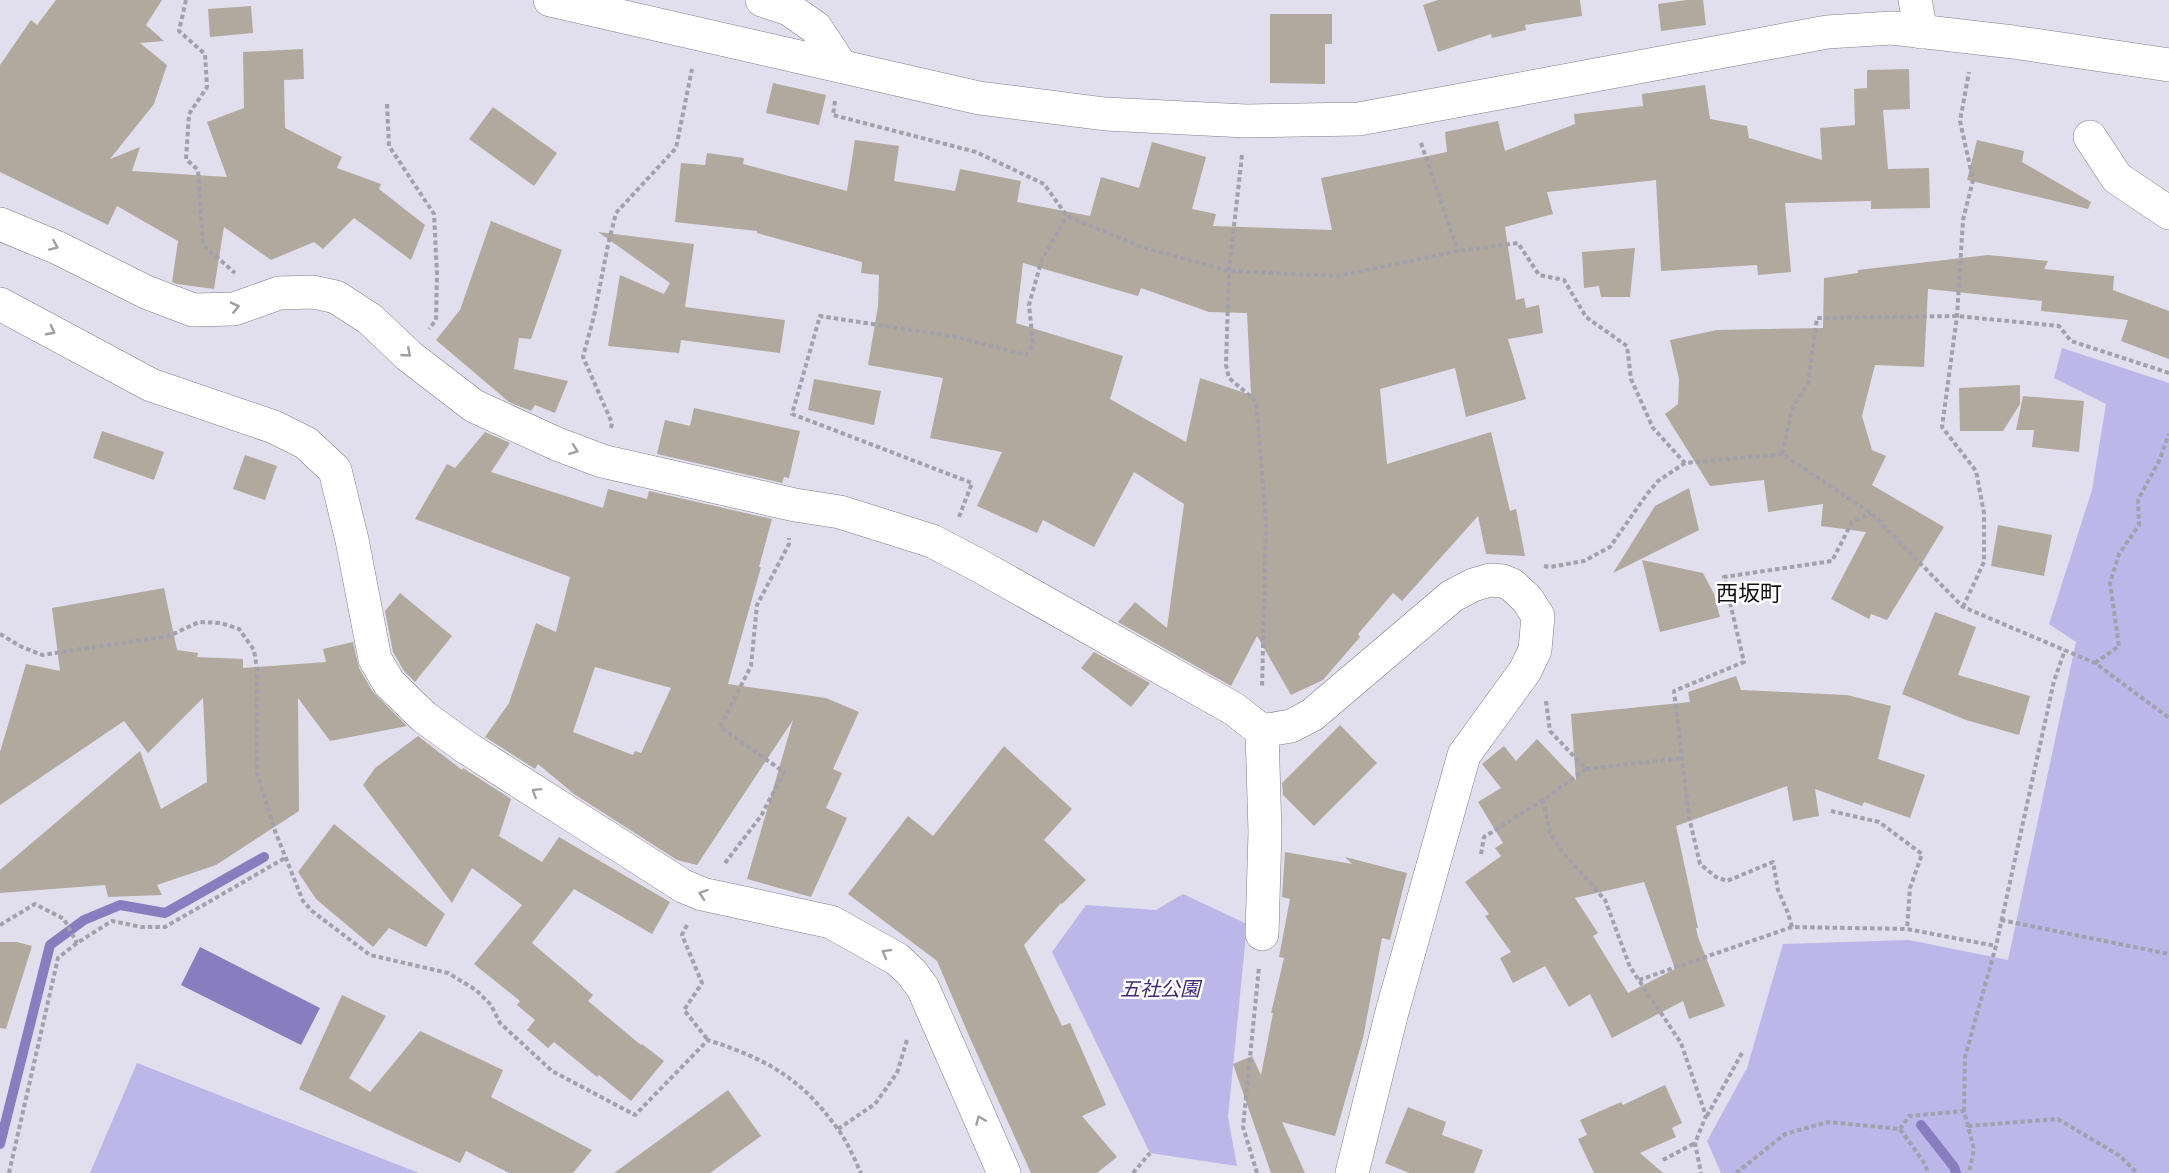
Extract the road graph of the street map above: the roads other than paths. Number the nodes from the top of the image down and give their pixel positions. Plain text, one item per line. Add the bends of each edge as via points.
1 (550, 0) edge
2 (762, 0) edge
3 (1915, 0) edge
4 (1922, 32) junction
5 (2169, 65) edge
6 (841, 66) junction
7 (2090, 137) dead end
8 (2169, 213) edge
9 (0, 224) edge
10 (0, 304) edge
11 (1262, 730) junction
12 (1262, 934) road end
13 (1004, 1173) edge
14 (1352, 1173) edge

1 - 6 street
2 - 6 street via 789,9 816,28
3 - 4 street
4 - 5 street
4 - 6 street via 1892,28 1827,32 1359,119 1246,121 1104,114 979,98
7 - 8 street via 2117,178
9 -> 11 street via 193,310 234,309 279,292 336,297 370,320 474,406 602,461 840,512 932,541 1234,709
13 -> 10 street via 923,988 897,959 831,922 702,894 683,886 466,748 424,717 389,683 375,659 335,470 306,443 274,427 151,385
11 - 12 street
11 - 14 street via 1291,726 1312,715 1452,596 1473,585 1490,580 1512,585 1538,616 1534,650 1525,671 1464,755

